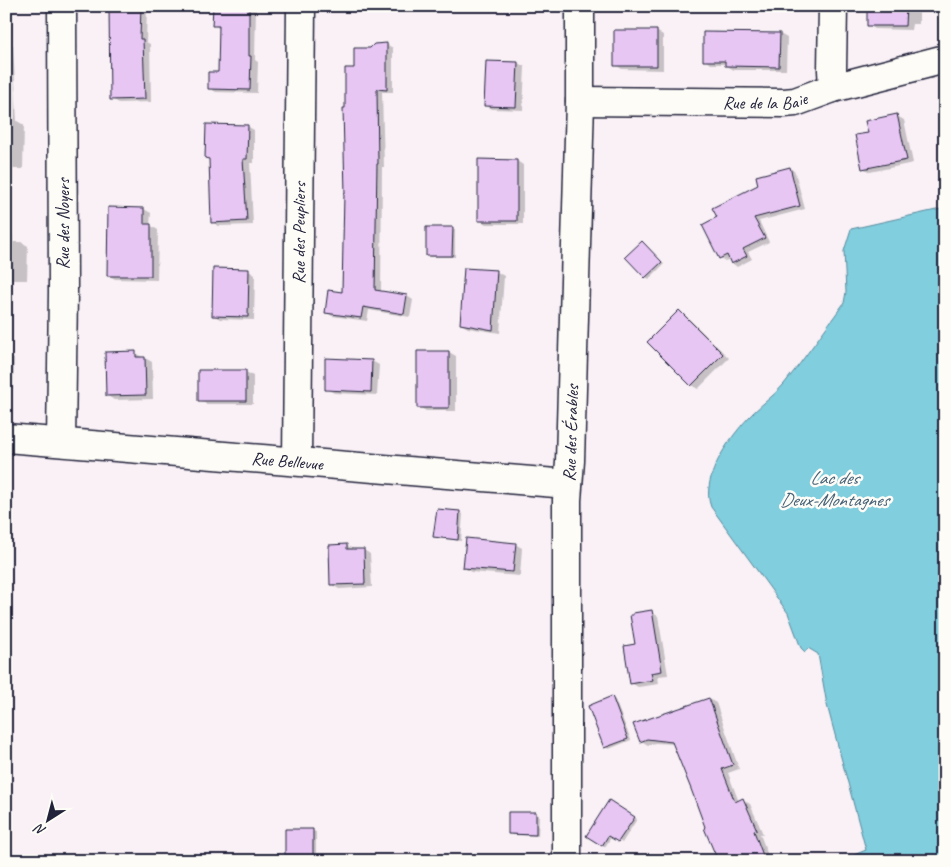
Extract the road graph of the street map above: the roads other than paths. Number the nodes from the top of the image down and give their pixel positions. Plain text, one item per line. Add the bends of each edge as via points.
1 (62, 6) edge
2 (301, 6) edge
3 (580, 6) edge
4 (833, 6) edge
5 (945, 59) edge
6 (833, 88) junction
7 (580, 100) junction
8 (6, 438) edge
9 (61, 442) junction
10 (297, 461) junction
11 (568, 484) junction
12 (567, 861) edge

1 - 9 street, Rue des Noyers
2 - 10 street, Rue des Peupliers
3 - 7 street, Rue des Érables
4 - 6 street
5 - 6 street, Rue de la Baie
6 - 7 street, Rue de la Baie via 784,103
7 - 11 street, Rue des Érables
8 - 9 street, Rue Bellevue
9 - 10 street, Rue Bellevue
10 - 11 street, Rue Bellevue
11 - 12 street, Rue des Érables

